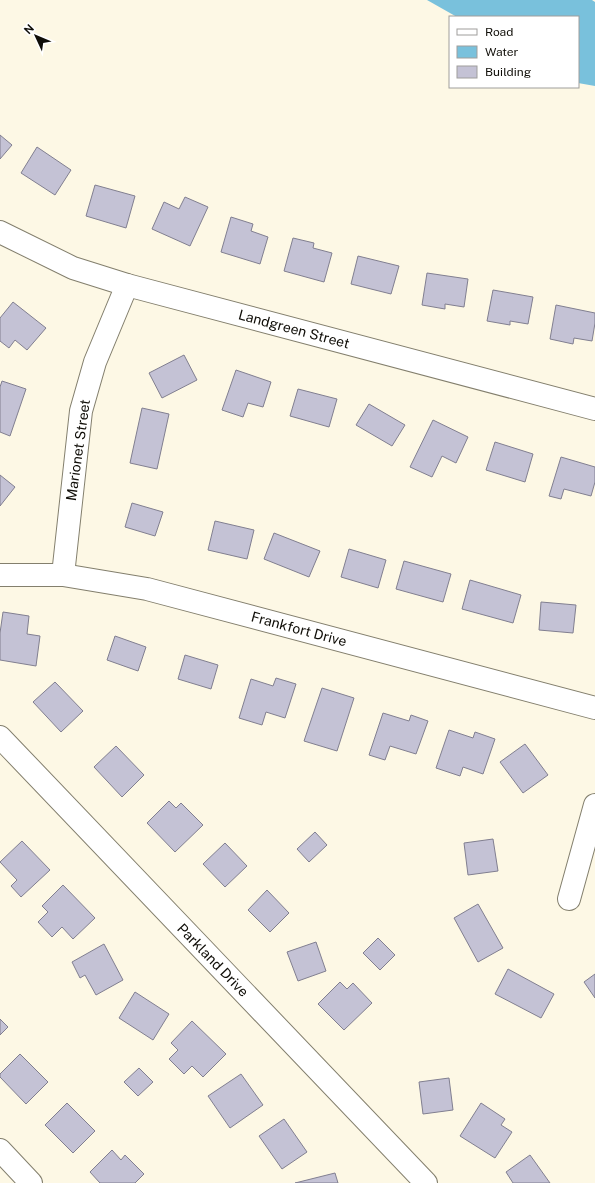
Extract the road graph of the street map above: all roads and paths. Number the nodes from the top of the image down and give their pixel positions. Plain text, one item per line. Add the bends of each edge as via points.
1 (0, 232) edge
2 (127, 285) junction
3 (595, 409) edge
4 (0, 575) edge
5 (63, 575) junction
6 (595, 708) edge
7 (0, 737) edge
8 (595, 805) edge
9 (569, 899) dead end
10 (0, 1150) edge
11 (31, 1183) edge
12 (426, 1183) edge

1 - 2 street, Landgreen Street via 73,268
2 - 3 street, Landgreen Street
2 - 5 street, Marionet Street via 95,362 81,411
4 - 5 street, Frankfort Drive
5 - 6 street, Frankfort Drive via 147,589
7 - 12 street, Parkland Drive
8 - 9 street
10 - 11 street

